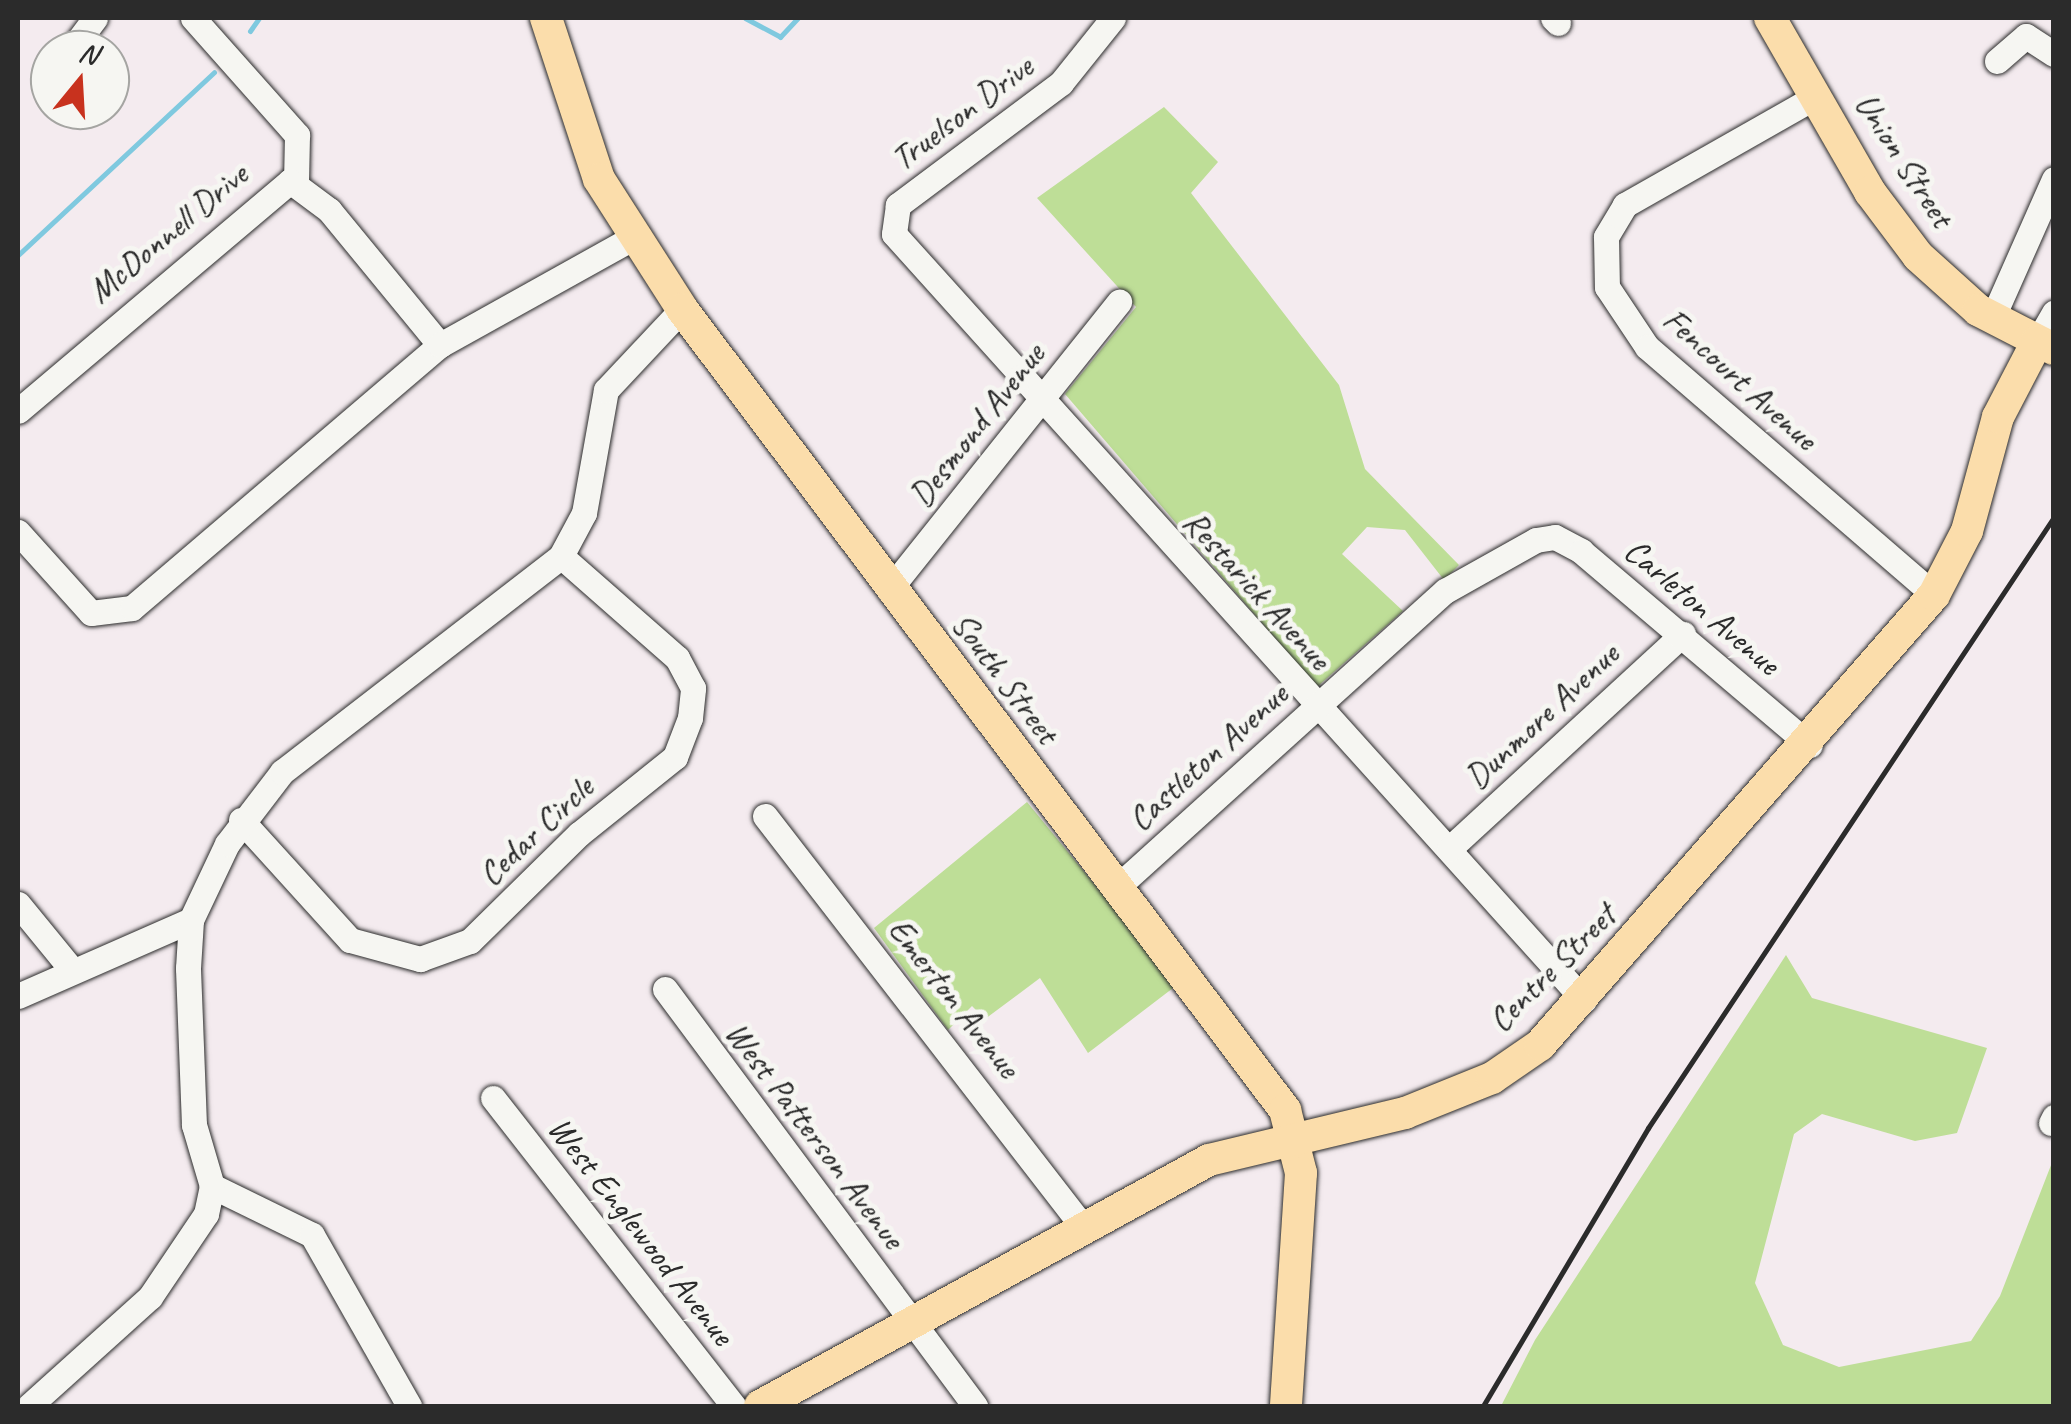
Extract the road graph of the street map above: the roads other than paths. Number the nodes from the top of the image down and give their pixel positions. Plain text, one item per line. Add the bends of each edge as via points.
1 (193, 18) edge
2 (546, 18) edge
3 (1113, 18) edge
4 (1770, 18) edge
5 (2054, 54) edge
6 (1997, 61) dead end
7 (1815, 96) junction
8 (2054, 178) edge
9 (296, 183) junction
10 (891, 218) joint
11 (634, 237) junction
12 (1118, 302) dead end
13 (682, 309) junction
14 (2054, 312) edge
15 (1992, 318) junction
16 (440, 345) junction
17 (2045, 346) edge
18 (1044, 398) junction
19 (18, 411) edge
20 (18, 532) edge
21 (1542, 539) joint
22 (561, 556) junction
23 (889, 590) junction
24 (1934, 596) junction
25 (1683, 634) junction
26 (1316, 706) junction
27 (1810, 745) junction
28 (765, 816) dead end
29 (241, 820) junction
30 (1450, 849) junction
31 (1115, 890) junction
32 (18, 904) edge
33 (191, 920) junction
34 (72, 970) junction
35 (664, 989) dead end
36 (18, 996) edge
37 (1584, 1000) junction
38 (493, 1098) dead end
39 (1296, 1135) junction
40 (212, 1186) junction
41 (1084, 1227) junction
42 (913, 1321) junction
43 (29, 1406) edge
44 (409, 1406) edge
45 (734, 1406) edge
46 (760, 1406) edge
47 (975, 1406) edge
48 (1286, 1406) edge

1 - 9 street via 297,134
2 - 11 main road, South Street via 578,133
3 - 10 street, Truelson Drive via 1061,84 963,149
4 - 7 main road, Union Street
5 - 6 street via 2026,36
7 - 15 main road, Union Street via 1892,224
7 - 24 street, Fencourt Avenue via 1625,206 1606,237 1607,287 1648,346
8 - 15 street
9 - 16 street, McDonnell Drive via 329,210
9 - 19 street, McDonnell Drive via 271,188
10 - 18 street, Restarick Avenue via 894,234
11 - 13 main road, South Street
11 - 16 street
12 - 18 street, Desmond Avenue
13 - 22 street via 659,323 606,390 584,513
13 - 23 main road, South Street
14 - 17 street
15 - 17 main road, Union Street
16 - 20 street via 132,608 92,614
17 - 24 main road, Centre Street via 1998,417 1968,531
18 - 23 street, Desmond Avenue
18 - 26 street, Restarick Avenue
21 - 25 street, Carleton Avenue via 1580,551
21 - 26 street, Castleton Avenue via 1445,591
22 - 29 street via 282,772
22 - 29 street, Cedar Circle via 678,658 693,688 690,718 676,757 579,834 470,941 420,959 350,940
23 - 31 main road, South Street
24 - 27 main road, Centre Street
25 - 27 street, Carleton Avenue
25 - 30 street, Dunmore Avenue
26 - 30 street, Restarick Avenue
26 - 31 street, Castleton Avenue
27 - 37 main road, Centre Street
28 - 41 street, Emerton Avenue
29 - 33 street
30 - 37 street, Restarick Avenue
31 - 39 main road, South Street via 1256,1066
32 - 34 street
33 - 34 street
33 - 40 street via 194,1125
34 - 36 street
35 - 42 street, West Patterson Avenue
37 - 39 main road, Centre Street via 1526,1056 1474,1086
38 - 45 street, West Englewood Avenue
39 - 41 main road, Centre Street via 1228,1152
39 - 48 main road
40 - 43 street via 169,1275
40 - 44 street via 312,1235
41 - 42 main road, Centre Street
42 - 46 main road, Centre Street
42 - 47 street, West Patterson Avenue

